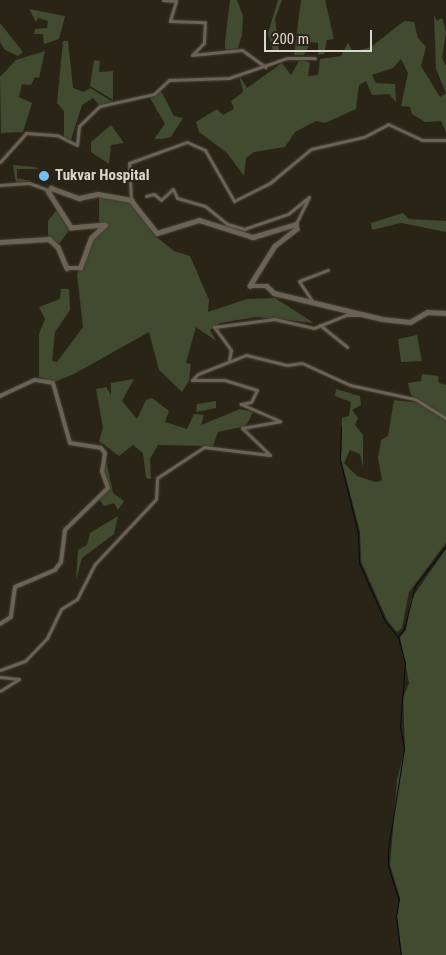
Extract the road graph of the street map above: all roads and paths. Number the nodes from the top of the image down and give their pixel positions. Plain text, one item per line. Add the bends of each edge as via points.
1 (163, 0) edge
2 (315, 58) dead end
3 (265, 67) junction
4 (446, 140) edge
5 (0, 162) edge
6 (0, 185) edge
7 (48, 190) junction
8 (146, 196) dead end
9 (131, 200) junction
10 (296, 224) junction
11 (0, 242) edge
12 (328, 270) dead end
13 (313, 302) junction
14 (446, 313) edge
15 (375, 317) junction
16 (320, 325) junction
17 (347, 347) dead end
18 (229, 360) junction
19 (0, 396) edge
20 (446, 418) edge
21 (0, 624) edge
22 (0, 670) edge
23 (0, 677) edge
24 (0, 691) edge

1 - 3 street via 176,1 170,21 206,22 204,43 192,56 242,50
2 - 3 street via 292,56
3 - 5 street via 229,78 169,80 154,94 100,106 79,126 77,145 57,135 26,133
4 - 9 street via 422,140 388,124 364,137 310,149 270,183 234,201 205,150 187,142 129,163
6 - 7 street via 29,183
7 - 9 main road via 84,198 98,194
7 - 11 main road via 71,228 105,226 91,238 80,268 67,268 58,247 49,239
8 - 10 street via 154,194 161,200 173,190 178,198 205,206 228,224 244,229 288,214 309,198
9 - 10 main road via 157,233 199,220 253,237
10 - 13 main road via 298,229 275,246 250,284
12 - 13 street via 299,281
13 - 15 main road
14 - 15 main road via 427,312 410,322
15 - 16 street via 347,315
16 - 17 street
16 - 18 street via 309,328 257,319 214,327 231,350
18 - 20 street via 246,355 287,365 311,365 350,386 415,399
18 - 22 street via 192,380 224,380 256,390 251,402 241,404 280,421 262,428 242,428 270,455 204,447 157,478 156,499 95,564 77,599 61,609 47,638 25,661
19 - 21 street via 35,380 53,383 70,443 101,448 105,453 102,471 108,488 65,530 62,562 55,570 16,587 12,617
23 - 24 street via 19,679

